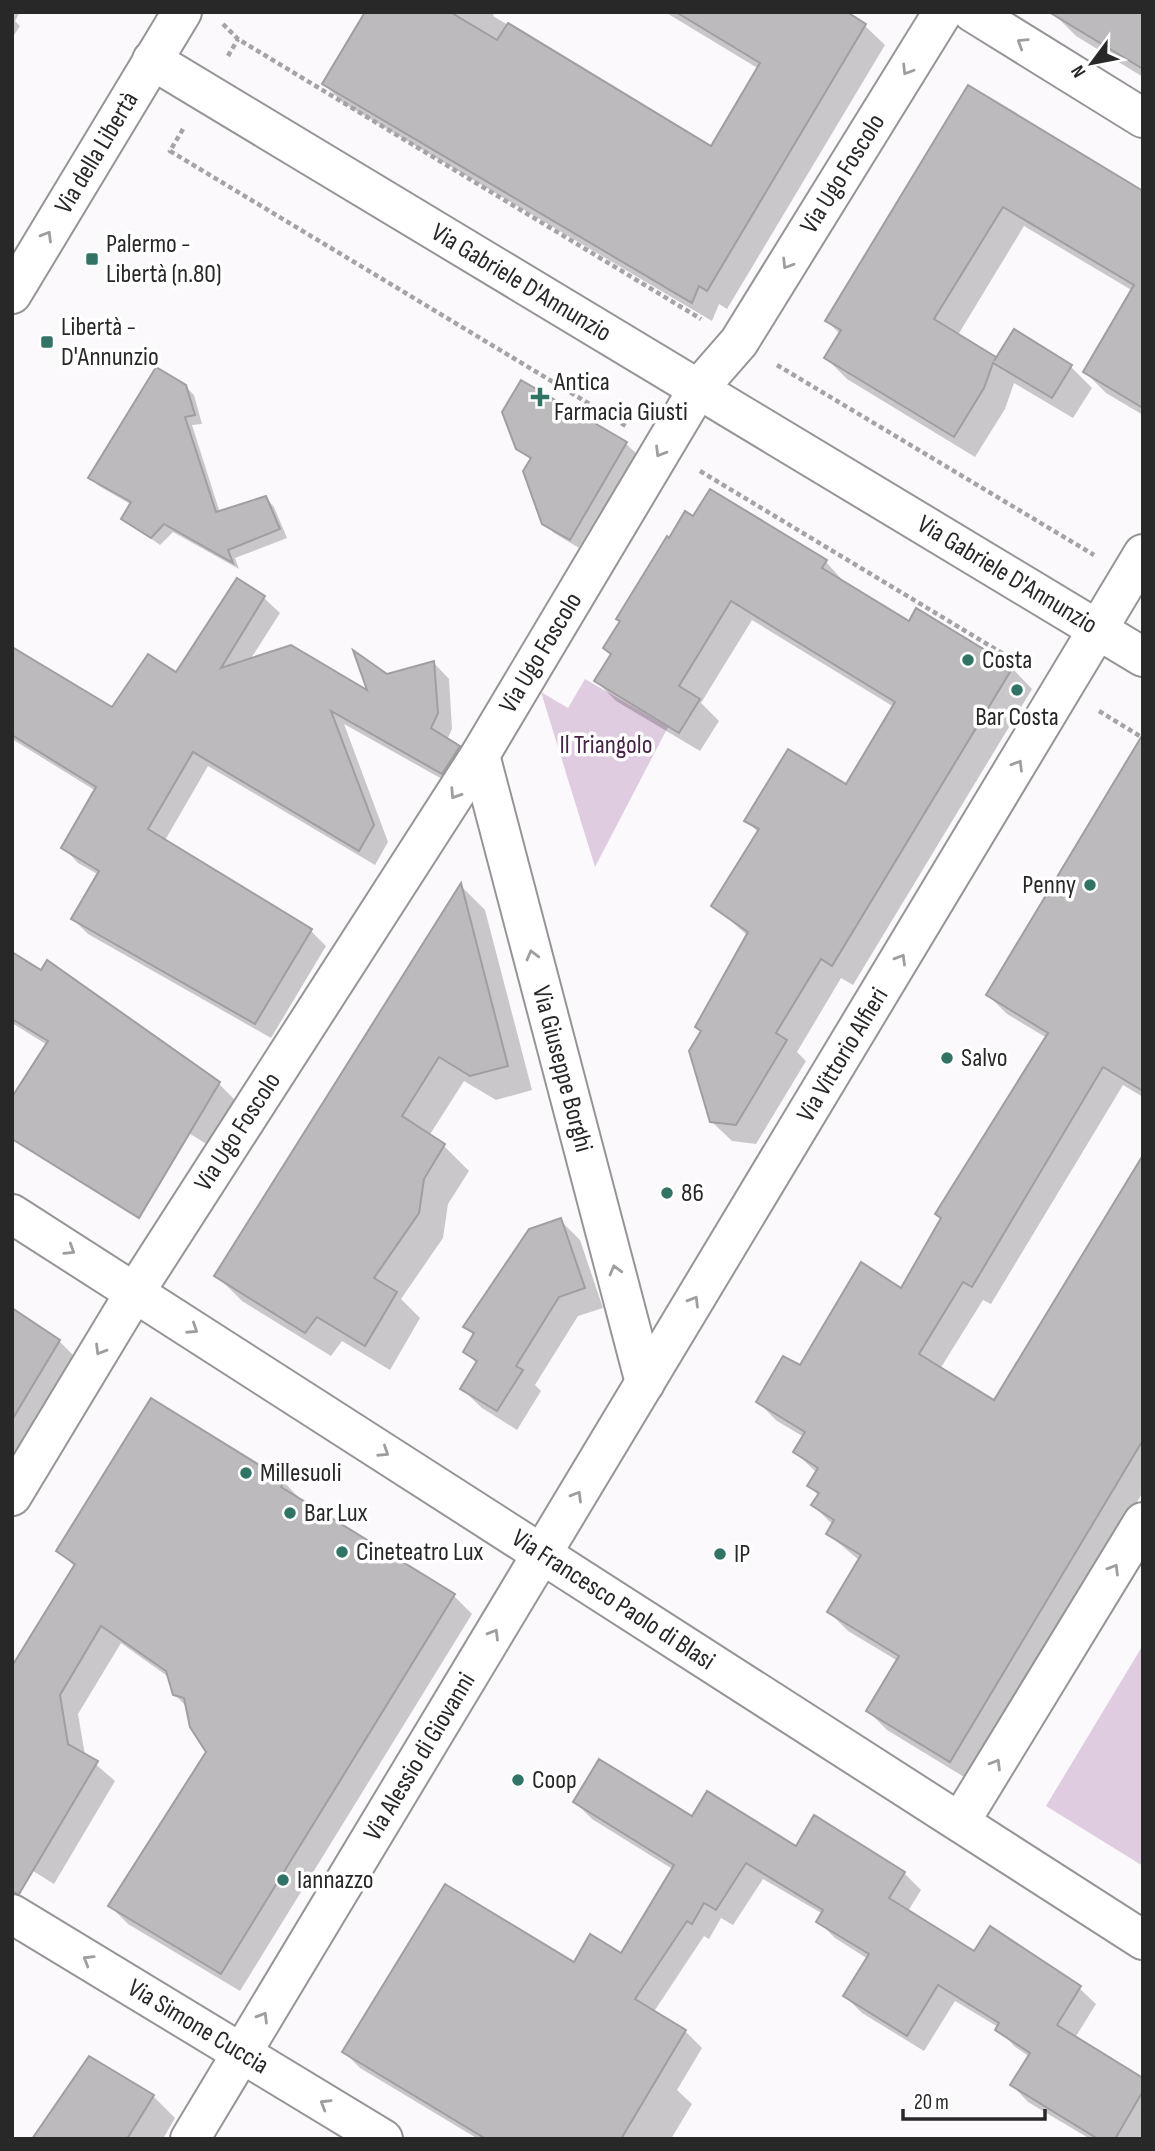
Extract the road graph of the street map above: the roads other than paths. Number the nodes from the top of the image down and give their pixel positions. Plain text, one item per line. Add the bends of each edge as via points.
1 (181, 12) edge
2 (943, 12) edge
3 (972, 12) edge
4 (152, 61) junction
5 (1143, 118) edge
6 (12, 295) edge
7 (698, 389) junction
8 (1136, 565) edge
9 (1098, 630) junction
10 (1143, 657) edge
11 (480, 755) junction
12 (12, 1214) edge
13 (135, 1292) junction
14 (645, 1383) junction
15 (12, 1496) edge
16 (1143, 1522) edge
17 (542, 1554) junction
18 (960, 1822) junction
19 (12, 1914) edge
20 (1143, 1940) edge
21 (241, 2053) junction
22 (190, 2139) edge
23 (383, 2139) edge

1 - 4 street, Via della Libertà
2 -> 7 street, Via Ugo Foscolo via 739,342
5 -> 3 street
6 -> 4 street, Via della Libertà
4 - 7 street, Via Gabriele D'Annunzio
7 - 9 street, Via Gabriele D'Annunzio
7 -> 11 street, Via Ugo Foscolo
8 - 9 street, Via Vittorio Alfieri
9 - 10 street, Via Gabriele D'Annunzio
14 -> 9 street, Via Vittorio Alfieri
11 -> 13 street, Via Ugo Foscolo
14 -> 11 street, Via Giuseppe Borghi
12 -> 13 street, Via Francesco Paolo di Blasi
13 -> 15 street, Via Ugo Foscolo
13 -> 17 street, Via Francesco Paolo di Blasi
17 -> 14 street, Via Vittorio Alfieri
18 -> 16 street
17 - 18 street, Via Francesco Paolo di Blasi
21 -> 17 street, Via Alessio di Giovanni
18 - 20 street, Via Francesco Paolo di Blasi
21 -> 19 street, Via Simone Cuccia
21 - 22 street, Via Alessio di Giovanni
23 -> 21 street, Via Simone Cuccia

